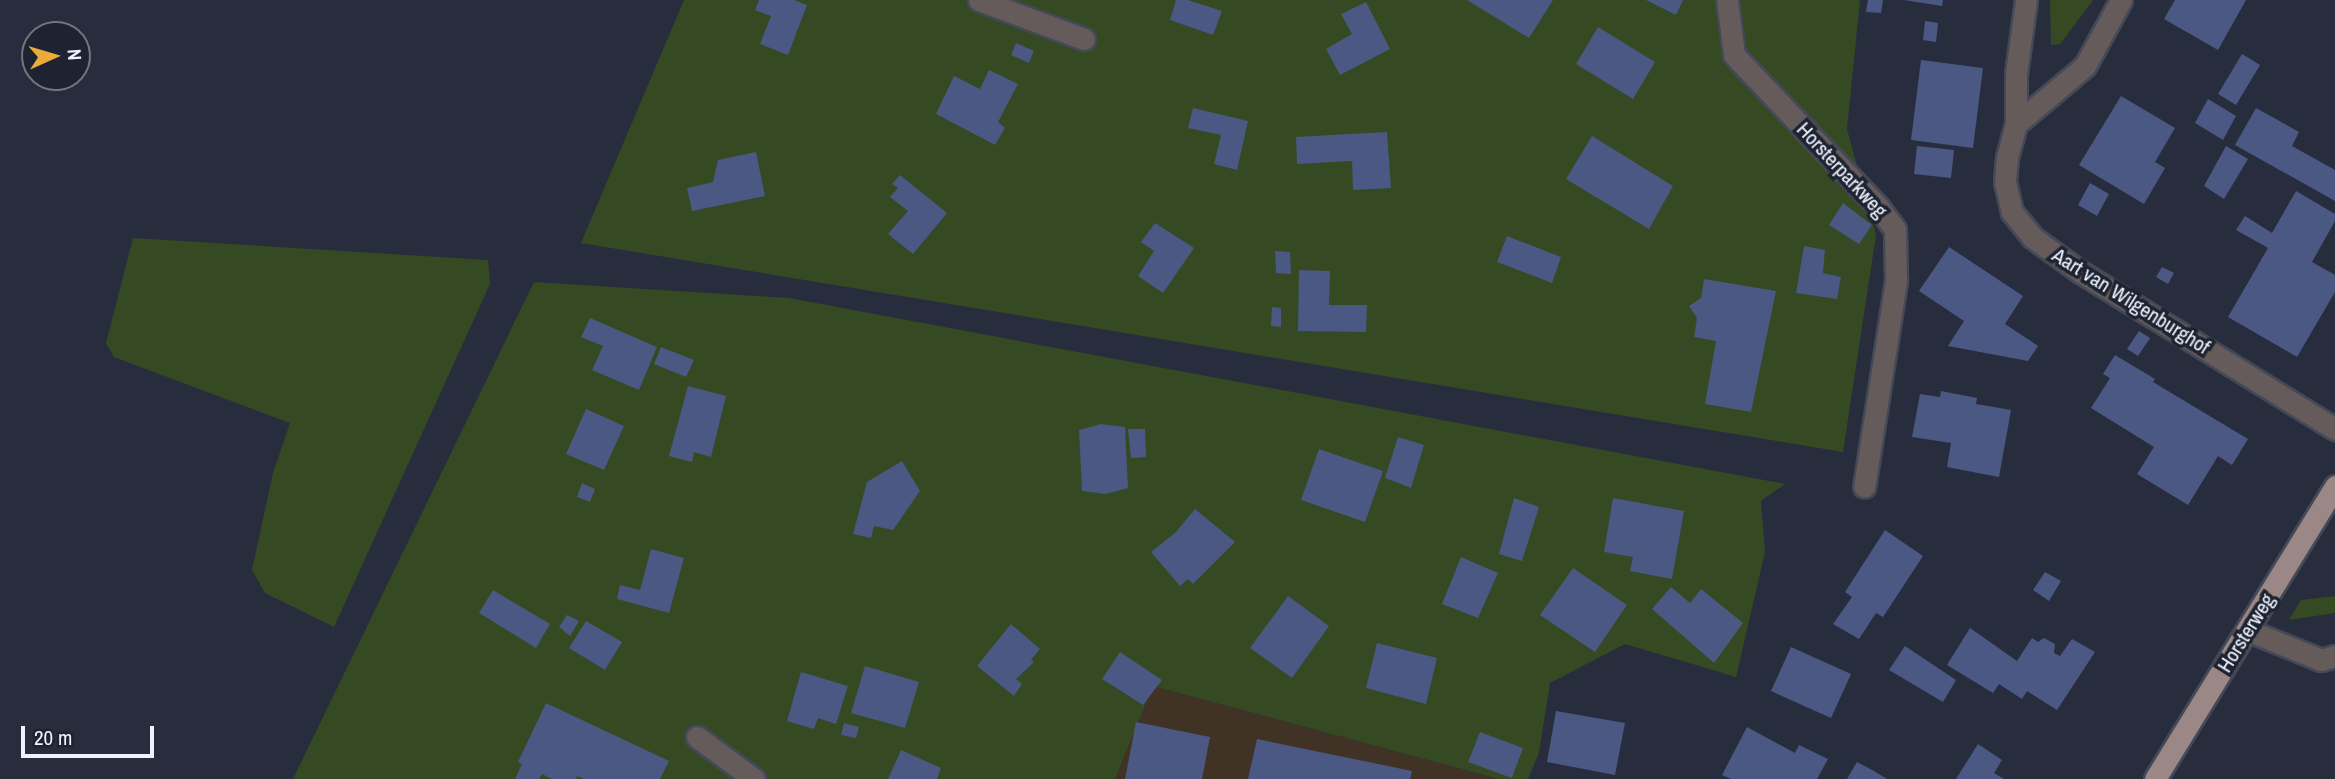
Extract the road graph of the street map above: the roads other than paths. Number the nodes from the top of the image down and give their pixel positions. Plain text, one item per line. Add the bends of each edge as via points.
1 (979, 0) edge
2 (1727, 0) edge
3 (2026, 0) edge
4 (2121, 0) edge
5 (1084, 39) dead end
6 (2016, 124) junction
7 (2335, 429) edge
8 (2335, 486) edge
9 (1864, 487) dead end
10 (2247, 630) junction
11 (2335, 656) edge
12 (697, 737) dead end
13 (754, 779) edge
14 (2155, 779) edge

1 - 5 street
2 - 9 street, Horsterparkweg via 1734,55 1895,229 1896,281
3 - 6 street, Aart van Wilgenburghof via 2016,74
4 - 6 street via 2085,66
6 - 7 street, Aart van Wilgenburghof via 2005,182 2012,212 2032,237 2079,271
8 - 10 main road, Horsterweg
10 - 11 street via 2321,660
10 - 14 main road, Horsterweg
12 - 13 street

